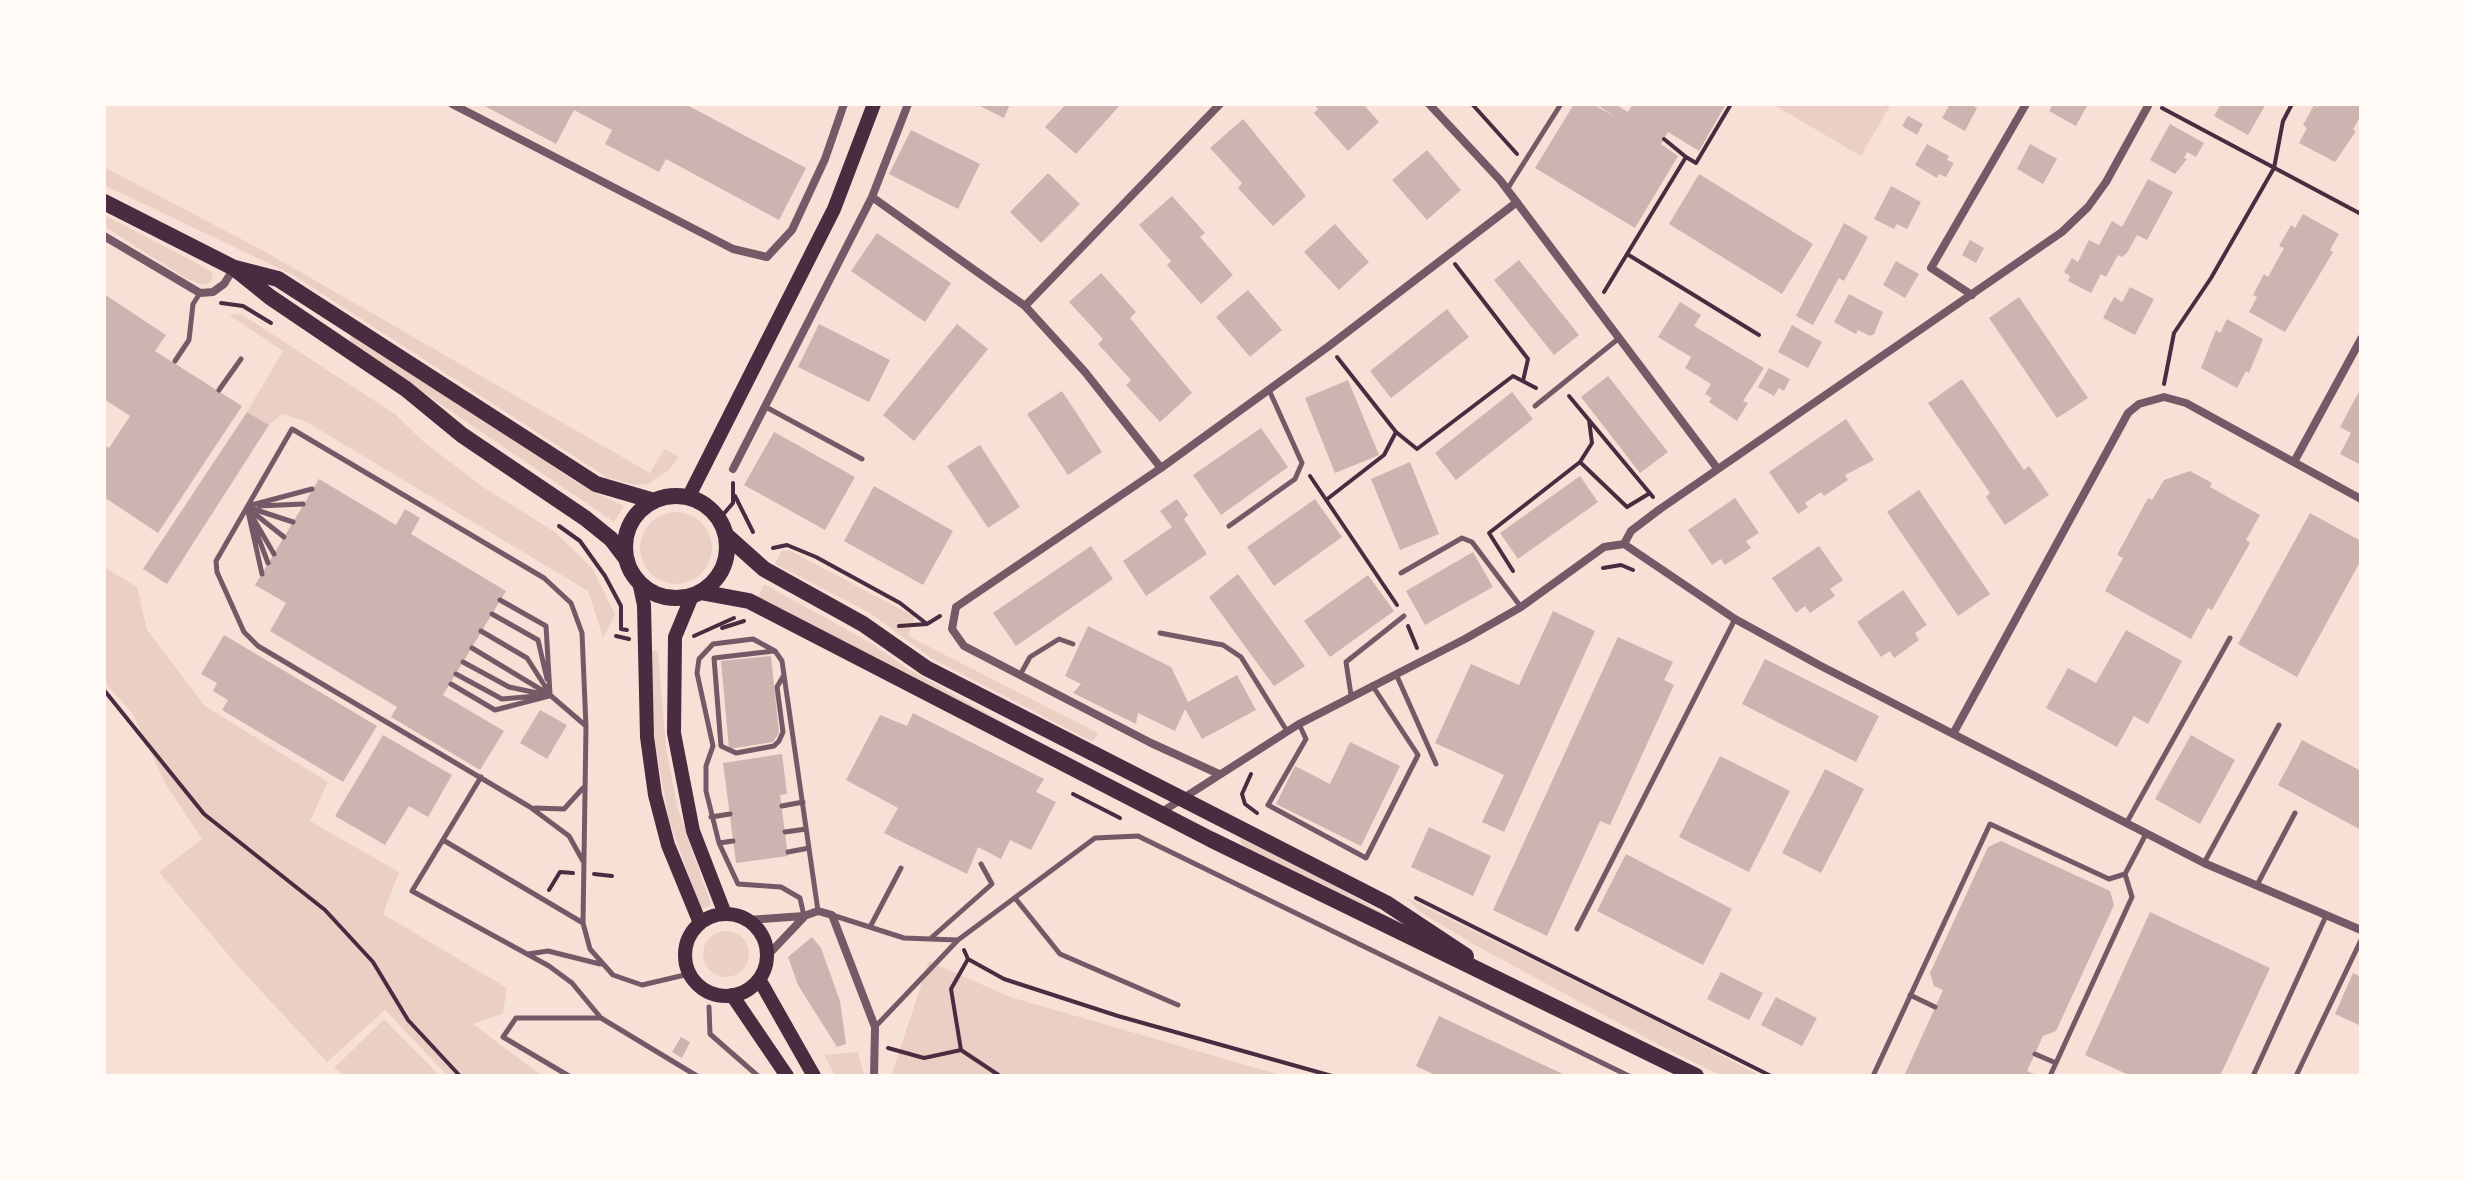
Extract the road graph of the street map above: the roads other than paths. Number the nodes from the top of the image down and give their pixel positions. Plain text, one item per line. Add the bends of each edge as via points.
1 (452, 104) edge
2 (844, 104) edge
3 (874, 104) edge
4 (908, 104) edge
5 (1220, 104) edge
6 (1429, 104) edge
7 (1561, 104) edge
8 (2026, 104) edge
9 (2149, 104) edge
10 (1507, 189) junction
11 (872, 197) junction
12 (104, 202) edge
13 (1517, 202) junction
14 (104, 236) edge
15 (234, 268) junction
16 (200, 293) junction
17 (1972, 295) junction
18 (1025, 306) junction
19 (1620, 337) junction
20 (2361, 339) edge
21 (241, 359) dead end
22 (175, 361) dead end
23 (219, 390) dead end
24 (1269, 390) junction
25 (763, 405) junction
26 (1535, 406) dead end
27 (862, 459) dead end
28 (2294, 462) junction
29 (1161, 468) junction
30 (1717, 468) junction
31 (733, 469) dead end
32 (312, 489) dead end
33 (688, 498) junction
34 (2361, 499) edge
35 (654, 501) junction
36 (303, 504) dead end
37 (246, 506) junction
38 (293, 522) dead end
39 (1229, 526) dead end
40 (722, 527) junction
41 (284, 537) dead end
42 (1624, 544) junction
43 (274, 554) dead end
44 (627, 560) junction
45 (268, 563) dead end
46 (1401, 573) dead end
47 (262, 574) dead end
48 (639, 582) junction
49 (696, 594) junction
50 (500, 600) dead end
51 (1521, 607) junction
52 (492, 614) dead end
53 (1404, 616) road end
54 (1735, 619) junction
55 (481, 631) dead end
56 (1160, 633) dead end
57 (2230, 638) dead end
58 (1073, 644) dead end
59 (472, 648) dead end
60 (775, 651) junction
61 (463, 662) dead end
62 (1396, 673) junction
63 (456, 674) dead end
64 (785, 674) junction
65 (1020, 675) junction
66 (451, 684) dead end
67 (1371, 685) junction
68 (550, 695) junction
69 (1351, 695) junction
70 (1299, 724) junction
71 (2279, 725) dead end
72 (586, 727) junction
73 (1287, 731) junction
74 (1953, 734) junction
75 (1436, 764) dead end
76 (1219, 774) junction
77 (481, 777) junction
78 (585, 784) junction
79 (1180, 797) junction
80 (803, 802) junction
81 (782, 806) dead end
82 (530, 807) junction
83 (1160, 813) junction
84 (2295, 813) dead end
85 (730, 814) dead end
86 (711, 817) junction
87 (2126, 823) junction
88 (806, 829) junction
89 (785, 832) dead end
90 (2146, 834) junction
91 (443, 840) junction
92 (733, 841) dead end
93 (719, 843) junction
94 (809, 848) junction
95 (788, 852) dead end
96 (736, 860) dead end
97 (583, 861) junction
98 (726, 862) junction
99 (2204, 863) junction
100 (981, 864) dead end
101 (901, 868) dead end
102 (2125, 874) junction
103 (2257, 886) junction
104 (1015, 898) junction
105 (818, 911) junction
106 (725, 914) junction
107 (832, 915) junction
108 (2327, 915) junction
109 (804, 916) junction
110 (748, 920) junction
111 (583, 923) junction
112 (700, 923) junction
113 (870, 927) junction
114 (1577, 929) dead end
115 (2361, 930) edge
116 (931, 939) junction
117 (958, 940) junction
118 (2361, 940) edge
119 (527, 954) junction
120 (767, 956) junction
121 (600, 964) junction
122 (1488, 973) junction
123 (689, 974) junction
124 (759, 979) junction
125 (732, 995) junction
126 (1910, 995) junction
127 (1178, 1005) dead end
128 (709, 1007) dead end
129 (1935, 1007) dead end
130 (601, 1018) junction
131 (875, 1027) junction
132 (2035, 1054) dead end
133 (2056, 1063) junction
134 (569, 1076) edge
135 (697, 1076) edge
136 (758, 1076) edge
137 (787, 1076) edge
138 (814, 1076) edge
139 (874, 1076) edge
140 (1629, 1076) edge
141 (1696, 1076) edge
142 (1873, 1076) edge
143 (2050, 1076) edge
144 (2253, 1076) edge
145 (2296, 1076) edge

1 - 2 street via 733,249 767,257 792,230
3 - 33 main road via 834,209
4 - 11 street
5 - 18 street
6 - 10 street
7 - 10 lane
8 - 17 street via 1931,268
9 - 17 street via 2088,207 2062,232
10 - 13 street
11 - 18 street
11 - 25 street
12 - 15 main road
13 - 19 street
13 - 24 street
14 - 16 street
15 - 16 street via 224,284
15 - 35 main road via 278,279 596,484
15 - 44 main road via 585,518
16 - 22 lane via 193,304 189,340
17 - 30 street
18 - 29 street
19 - 26 lane
19 - 30 street
20 - 28 street
21 - 23 lane
24 - 29 street
24 - 39 lane via 1302,463 1295,479
25 - 27 lane
25 - 31 street
28 - 34 street
28 - 74 street via 2186,403 2152,398 2128,413
29 - 65 street via 956,607 956,638
30 - 42 street via 1631,531
32 - 37 lane
33 - 35 main road
33 - 40 main road via 705,506
35 - 44 main road via 629,529
36 - 37 lane
37 - 38 lane
37 - 41 lane
37 - 43 lane
37 - 45 lane
37 - 47 lane
37 - 72 lane via 292,429 544,578 571,603 582,633
37 - 77 lane via 216,561 244,632 258,646
40 - 49 main road via 723,567 709,587
40 - 79 main road via 764,569 863,624 926,668
42 - 51 street via 1604,547
42 - 54 street
44 - 48 main road
46 - 51 lane via 1462,538 1472,542
48 - 49 main road via 670,598
48 - 112 main road via 655,795 668,845
49 - 83 main road via 749,601
49 - 106 main road via 675,637 674,733 683,790
50 - 68 lane via 546,626
51 - 62 street
52 - 68 lane via 538,640
53 - 69 lane via 1346,662
54 - 74 street
54 - 114 lane
55 - 68 lane via 527,658
56 - 73 lane via 1223,645 1241,657
57 - 87 lane
58 - 65 lane via 1059,639 1030,657
59 - 68 lane
60 - 64 lane
60 - 64 lane via 714,658 721,746 736,753 779,741 783,732 777,687
60 - 86 lane via 753,639 721,642 699,659 697,681 713,746 706,766
61 - 68 lane via 509,687
62 - 67 street
62 - 75 lane
63 - 68 lane via 502,699
64 - 80 lane
65 - 76 street
66 - 68 lane via 495,710
67 - 69 street
67 - 70 lane via 1418,755 1366,858 1268,805 1306,739
68 - 72 lane
69 - 70 street
70 - 73 street
71 - 99 lane
72 - 78 lane
73 - 76 street
74 - 87 street
76 - 79 street
77 - 82 lane
77 - 91 lane
78 - 82 lane via 564,809
78 - 97 lane
79 - 83 street
79 - 122 main road via 1386,903
80 - 81 lane
80 - 88 lane
82 - 97 lane via 569,836
83 - 122 main road
84 - 103 lane
85 - 86 lane
86 - 93 lane
87 - 90 street
88 - 89 lane
88 - 94 lane
90 - 99 street
90 - 102 lane
91 - 111 lane
91 - 119 lane via 412,891
92 - 93 lane
93 - 98 lane
94 - 95 lane
94 - 105 lane
96 - 98 lane
97 - 111 lane
98 - 109 lane via 738,884 781,887 800,898
99 - 103 street
100 - 116 lane via 992,884
101 - 113 lane
102 - 126 lane via 2102,877 1990,824
102 - 133 lane via 2132,897
103 - 108 street
104 - 117 lane
104 - 127 lane via 1060,954
104 - 140 lane via 1095,838 1138,836
105 - 107 street
105 - 109 street
106 - 110 main road
106 - 112 main road
107 - 113 lane
107 - 131 street
108 - 115 street
108 - 144 lane
109 - 110 street
109 - 120 street
110 - 120 main road via 765,942
111 - 121 lane
112 - 123 main road via 686,946
113 - 116 lane via 904,938
116 - 117 lane
117 - 131 lane
118 - 145 lane
119 - 121 lane via 548,951
119 - 130 lane via 572,983
120 - 124 main road
121 - 123 lane via 613,975 642,985
122 - 141 main road
123 - 125 main road via 707,992
124 - 125 main road
124 - 138 main road
125 - 137 main road
126 - 129 lane
126 - 142 lane
128 - 136 lane via 710,1034
130 - 134 lane via 516,1018 503,1037
130 - 135 lane
131 - 139 street
132 - 133 lane
133 - 143 lane

